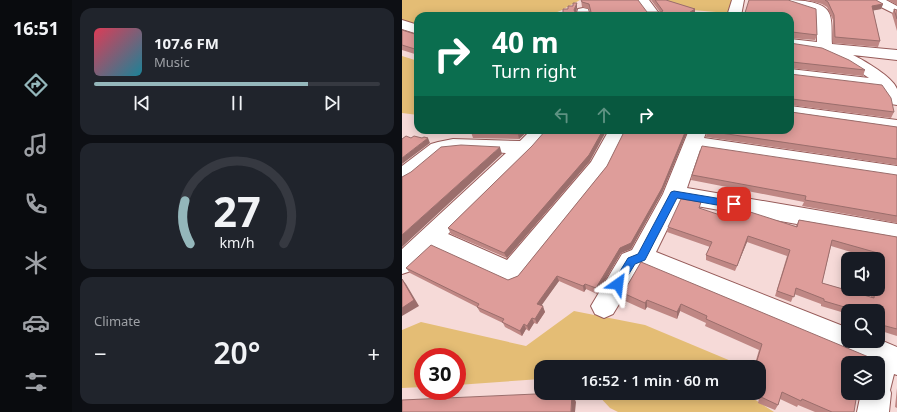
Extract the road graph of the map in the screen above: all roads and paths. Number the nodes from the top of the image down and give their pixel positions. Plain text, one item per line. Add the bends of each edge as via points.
1 (642, 0) edge
2 (738, 0) edge
3 (789, 0) edge
4 (877, 0) edge
5 (895, 9) edge
6 (651, 12) edge
7 (735, 12) edge
8 (794, 44) edge
9 (825, 48) junction
10 (897, 55) edge
11 (794, 74) edge
12 (891, 86) edge
13 (897, 100) edge
14 (794, 112) edge
15 (897, 126) edge
16 (538, 134) edge
17 (616, 134) edge
18 (695, 137) edge
19 (525, 147) junction
20 (897, 173) edge
21 (402, 177) edge
22 (674, 194) junction
23 (897, 233) edge
24 (431, 237) junction
25 (641, 257) junction
26 (402, 264) edge
27 (604, 306) dead end
28 (886, 366) edge
29 (875, 400) edge
30 (873, 412) edge

1 - 6 street
2 - 7 street
3 - 9 street via 823,13
4 - 5 street
8 - 9 street
9 - 10 street
9 - 12 street via 853,61
11 - 12 street
12 - 13 street
14 - 15 street
16 - 19 street
17 - 24 street via 599,166 511,273
18 - 20 street
18 - 22 street
19 - 21 street via 453,145 438,148
19 - 24 street
22 - 23 street
22 - 25 street
24 - 26 street
25 - 27 street via 631,261
25 - 28 street
29 - 30 street

